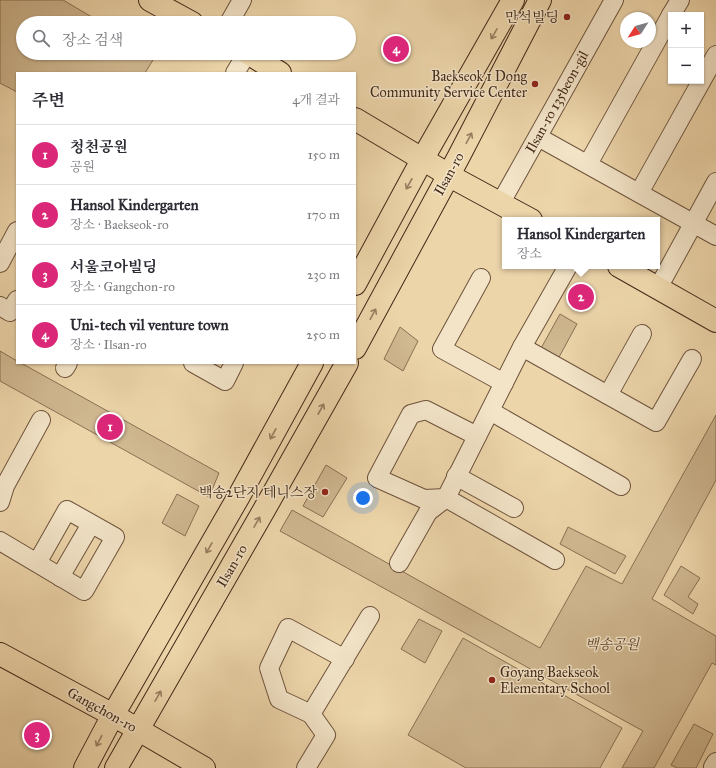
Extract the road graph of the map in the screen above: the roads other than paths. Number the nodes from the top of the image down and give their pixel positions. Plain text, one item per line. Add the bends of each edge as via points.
1 (150, 0) edge
2 (242, 0) edge
3 (513, 0) edge
4 (540, 0) edge
5 (614, 0) edge
6 (680, 0) edge
7 (673, 12) edge
8 (179, 16) edge
9 (233, 16) edge
10 (668, 20) edge
11 (716, 56) edge
12 (244, 60) edge
13 (259, 60) edge
14 (237, 72) edge
15 (278, 72) edge
16 (356, 120) edge
17 (538, 137) junction
18 (422, 160) junction
19 (588, 164) junction
20 (448, 174) junction
21 (716, 182) edge
22 (639, 193) junction
23 (500, 204) junction
24 (525, 217) edge
25 (693, 223) junction
26 (16, 233) edge
27 (716, 236) edge
28 (0, 263) edge
29 (566, 269) edge
30 (624, 269) edge
31 (481, 278) dead end
32 (356, 282) edge
33 (658, 288) junction
34 (16, 302) edge
35 (0, 306) edge
36 (716, 321) edge
37 (642, 334) dead end
38 (356, 346) edge
39 (522, 347) junction
40 (692, 359) dead end
41 (195, 364) edge
42 (234, 364) edge
43 (311, 364) edge
44 (346, 364) edge
45 (504, 383) junction
46 (608, 395) junction
47 (490, 411) junction
48 (41, 420) dead end
49 (477, 436) junction
50 (7, 467) edge
51 (456, 476) junction
52 (621, 486) dead end
53 (446, 498) junction
54 (0, 502) edge
55 (514, 508) dead end
56 (91, 524) junction
57 (0, 542) edge
58 (555, 560) dead end
59 (37, 563) junction
60 (399, 563) dead end
61 (60, 577) junction
62 (370, 616) dead end
63 (0, 654) edge
64 (345, 659) junction
65 (311, 714) junction
66 (113, 715) junction
67 (138, 730) junction
68 (716, 762) edge
69 (85, 768) edge
70 (116, 768) edge
71 (204, 768) edge
72 (306, 768) edge
73 (716, 768) edge

1 - 8 main road
2 - 9 street
3 -> 18 main road
20 -> 4 main road, Ilsan-ro
5 - 17 street, Ilsan-ro 135beon-gil
6 - 7 street
10 - 19 street
11 - 22 street
12 - 14 street
13 - 15 main road
16 - 18 main road
17 - 19 street
17 - 23 street, Ilsan-ro 135beon-gil
18 - 20 main road
18 -> 32 main road
19 - 22 street
20 - 23 main road
38 -> 20 main road, Ilsan-ro
21 - 25 street
22 - 25 street
23 - 24 main road
25 - 27 street
25 - 33 street
26 - 28 street
29 - 39 street
30 - 33 main road
31 - 45 street via 442,349
33 - 36 main road
34 - 35 street via 10,312
37 - 46 street
39 - 45 street
39 - 46 street
40 - 46 street via 656,422
41 - 42 street via 225,381
43 -> 66 main road, Ilsan-ro
67 -> 44 main road, Ilsan-ro
45 - 47 street
47 - 49 street
47 - 52 street
48 - 50 street
49 - 51 street
49 - 53 street via 426,410 411,414 378,478 424,499
50 - 54 street
51 - 53 street
51 - 55 street
53 - 58 street
53 - 60 street via 428,512
56 - 59 street via 67,510
56 - 61 street
56 - 61 street via 115,537 84,591
57 - 59 street
59 - 61 street
62 - 64 street
63 - 66 main road, Gangchon-ro
64 - 65 street
64 - 65 street via 288,628 269,668 278,699
65 - 72 street via 326,735
66 - 67 main road, Gangchon-ro
66 -> 69 main road, Ilsan-ro
67 - 70 main road, Ilsan-ro
67 - 71 main road, Gangchon-ro
68 - 73 street via 713,767

